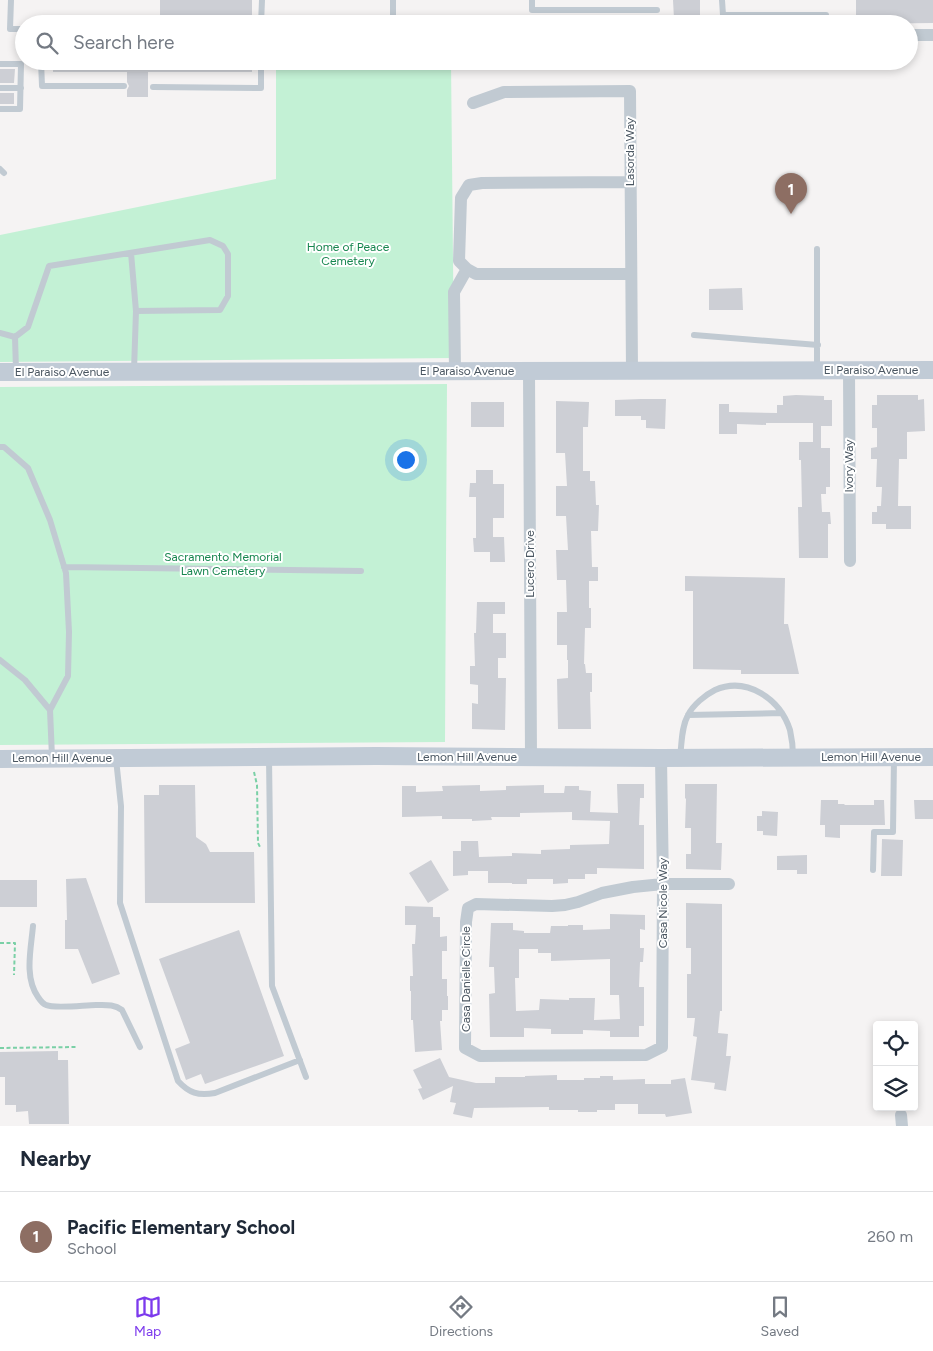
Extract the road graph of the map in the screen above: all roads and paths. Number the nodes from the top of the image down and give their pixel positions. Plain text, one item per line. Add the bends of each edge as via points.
1 (11, 0) edge
2 (262, 0) edge
3 (393, 0) edge
4 (532, 0) edge
5 (722, 0) edge
6 (658, 10) dead end
7 (261, 15) edge
8 (393, 15) edge
9 (826, 15) dead end
10 (15, 29) edge
11 (918, 36) edge
12 (933, 36) edge
13 (0, 64) edge
14 (15, 64) edge
15 (21, 70) edge
16 (41, 70) edge
17 (261, 70) edge
18 (124, 86) dead end
19 (153, 87) dead end
20 (0, 88) edge
21 (21, 88) junction
22 (473, 103) dead end
23 (0, 109) edge
24 (630, 182) junction
25 (816, 249) dead end
26 (132, 253) junction
27 (467, 269) junction
28 (630, 274) junction
29 (136, 311) junction
30 (0, 333) edge
31 (694, 335) dead end
32 (15, 337) junction
33 (818, 345) junction
34 (817, 370) junction
35 (849, 370) junction
36 (933, 370) edge
37 (455, 371) junction
38 (632, 371) junction
39 (8, 372) edge
40 (133, 372) junction
41 (529, 372) junction
42 (0, 447) edge
43 (850, 561) dead end
44 (64, 567) junction
45 (361, 571) dead end
46 (0, 660) edge
47 (50, 710) junction
48 (782, 714) junction
49 (688, 715) junction
50 (269, 757) junction
51 (531, 757) junction
52 (894, 757) junction
53 (933, 757) edge
54 (0, 758) edge
55 (52, 758) junction
56 (116, 758) junction
57 (661, 758) junction
58 (680, 758) junction
59 (793, 758) junction
60 (254, 772) dead end
61 (261, 852) dead end
62 (873, 870) dead end
63 (663, 884) junction
64 (728, 884) dead end
65 (33, 926) dead end
66 (0, 943) edge
67 (14, 975) dead end
68 (140, 1046) dead end
69 (662, 1047) joint
70 (0, 1048) edge
71 (78, 1048) dead end
72 (300, 1060) junction
73 (306, 1077) dead end

1 - 10 lane via 10,29
2 - 7 lane
3 - 8 lane
4 - 6 lane via 532,10
5 - 9 lane via 723,15
11 - 12 street
13 - 14 lane
15 - 21 lane
16 - 18 lane via 42,86
17 - 19 lane via 261,88
20 - 21 lane
21 - 23 lane via 20,109
22 - 24 street, Lasorda Way via 504,92 630,91
24 - 27 street via 469,185 461,198 460,216 459,261
24 - 28 street, Lasorda Way
25 - 33 lane
26 - 29 lane
26 - 29 lane via 210,240 223,246 228,254 228,296 220,310
26 - 32 lane via 49,266 28,327
27 - 28 street via 476,274
27 - 37 street via 454,292
28 - 38 street, Lasorda Way
29 - 40 lane
30 - 32 lane
31 - 33 lane
32 - 39 lane
33 - 34 lane
34 - 35 street, El Paraiso Avenue
34 - 38 street, El Paraiso Avenue
35 - 36 street, El Paraiso Avenue
35 - 43 street, Ivory Way
37 - 40 street, El Paraiso Avenue
37 - 41 street, El Paraiso Avenue
38 - 41 street, El Paraiso Avenue
39 - 40 street, El Paraiso Avenue
41 - 51 street, Lucero Drive
42 - 44 lane via 28,468 50,520
44 - 45 lane
44 - 47 lane via 69,632 68,676
46 - 47 lane via 25,680
47 - 55 lane
48 - 49 lane
48 - 49 lane via 762,693 735,686 709,693
48 - 59 lane via 790,730
49 - 58 lane via 682,732
50 - 51 street, Lemon Hill Avenue
50 - 56 street, Lemon Hill Avenue
50 - 72 lane via 272,986
51 - 57 street, Lemon Hill Avenue
52 - 53 street, Lemon Hill Avenue
52 - 59 street, Lemon Hill Avenue
52 - 62 lane via 893,832 874,832
54 - 55 street, Lemon Hill Avenue
55 - 56 street, Lemon Hill Avenue
56 - 72 lane via 121,806 120,903 178,1081 186,1090 215,1093
57 - 58 street, Lemon Hill Avenue
57 - 63 street, Casa Nicole Way
58 - 59 street, Lemon Hill Avenue
60 - 61 path
63 - 64 street
63 - 69 street, Casa Nicole Way
63 - 69 street, Casa Danielle Circle via 602,893 565,905 476,904 468,908 465,1048 480,1056 646,1056
65 - 68 lane via 29,968 32,989 40,1000 52,1006 119,1007
66 - 67 path via 15,943
70 - 71 path
72 - 73 lane

